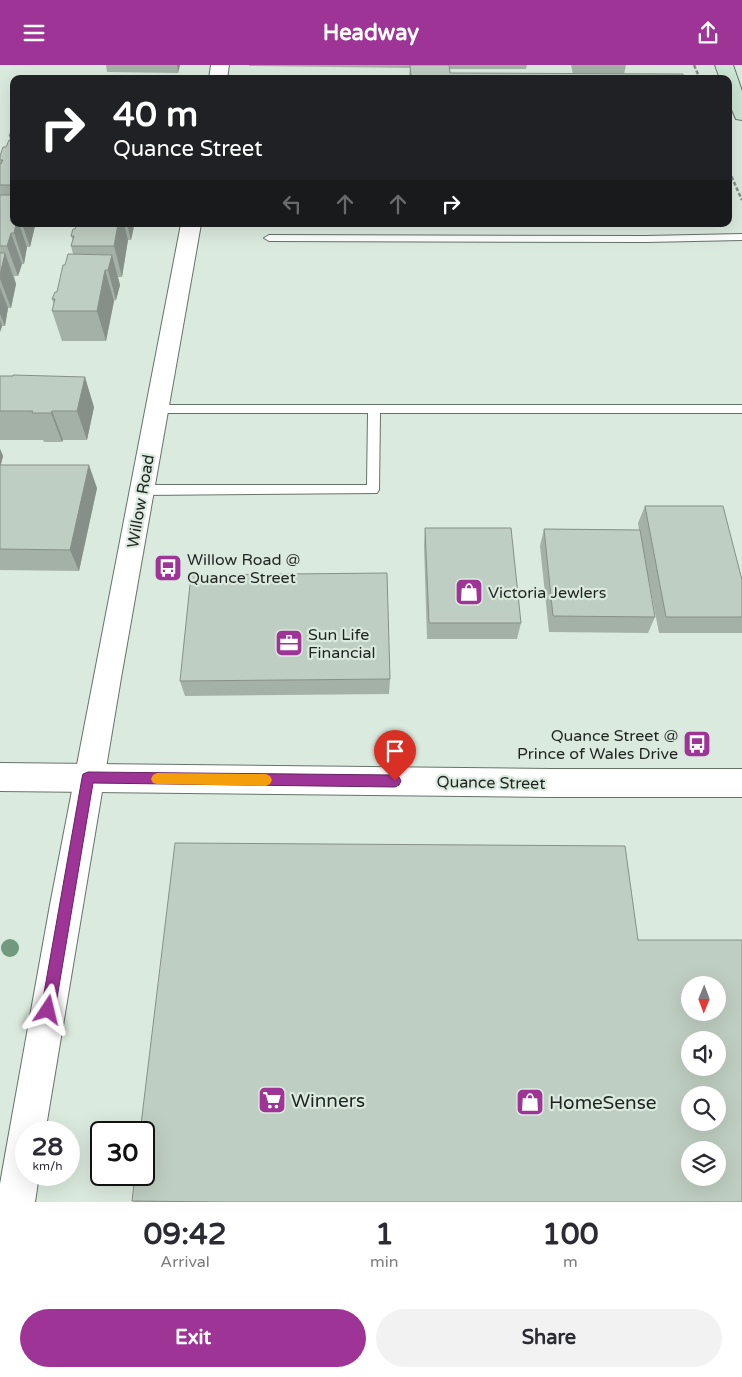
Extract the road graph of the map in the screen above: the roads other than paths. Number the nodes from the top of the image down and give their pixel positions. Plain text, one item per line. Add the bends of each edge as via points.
1 (732, 87) edge
2 (742, 115) edge
3 (190, 227) edge
4 (742, 237) edge
5 (269, 238) dead end
6 (156, 409) junction
7 (374, 409) junction
8 (742, 409) edge
9 (142, 491) junction
10 (0, 777) edge
11 (88, 778) junction
12 (742, 783) edge
13 (29, 1121) edge
14 (19, 1186) edge
15 (16, 1202) edge

1 - 2 main road
3 - 6 street, Willow Road
4 - 5 lane
6 - 7 lane
6 - 9 street, Willow Road
7 - 8 lane
7 - 9 lane via 373,490
9 - 11 street, Willow Road
10 - 11 street, Quance Street
11 - 12 street, Quance Street
11 - 13 street, Willow Road
14 - 15 street

